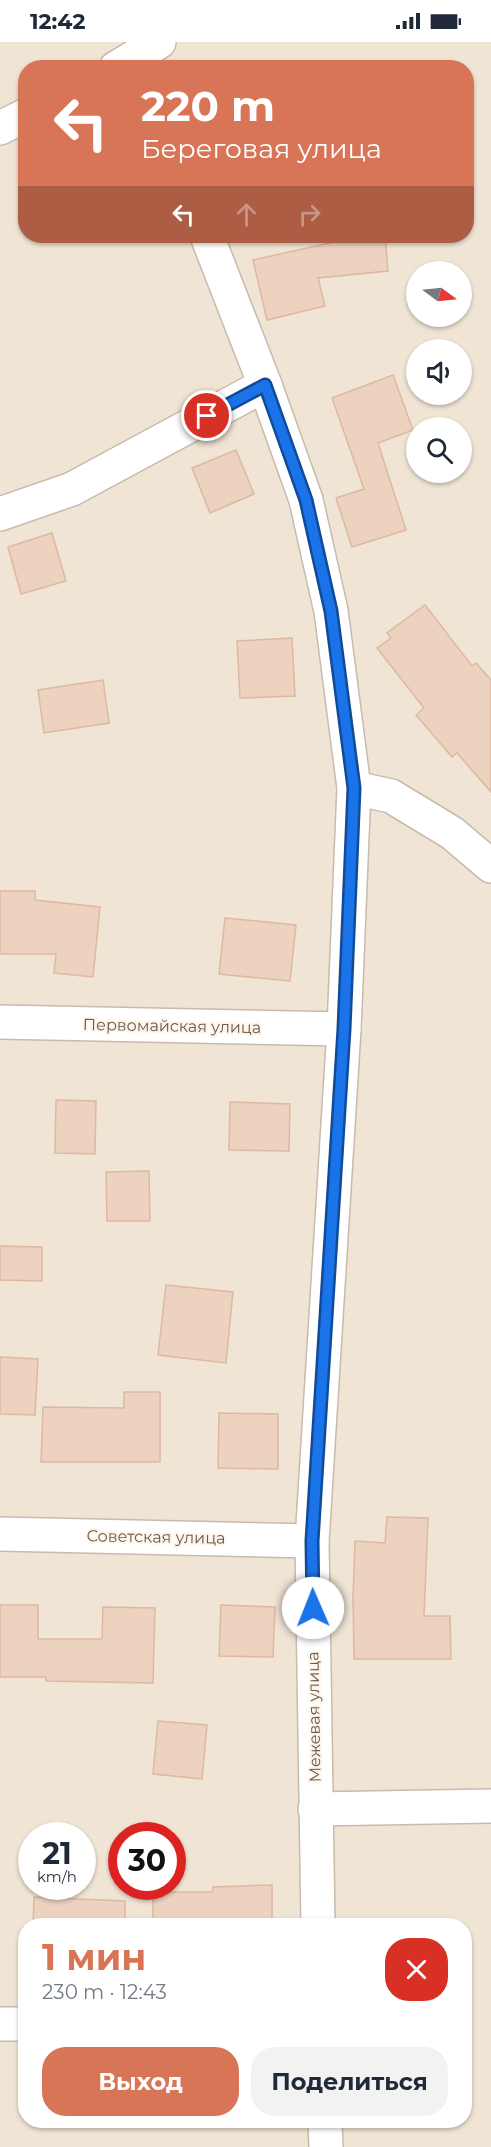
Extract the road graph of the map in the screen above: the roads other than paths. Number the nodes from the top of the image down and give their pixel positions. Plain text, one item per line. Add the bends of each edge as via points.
1 (18, 119) edge
2 (0, 128) edge
3 (210, 243) edge
4 (265, 385) junction
5 (0, 514) edge
6 (354, 788) junction
7 (491, 866) edge
8 (0, 1022) edge
9 (344, 1029) junction
10 (0, 1534) edge
11 (312, 1541) junction
12 (491, 1806) edge
13 (315, 1809) junction
14 (318, 1918) edge
15 (0, 2024) edge
16 (18, 2024) edge
17 (325, 2128) edge
18 (326, 2147) edge

1 - 2 street
3 - 4 street, Межевая улица
4 - 5 street via 72,489
4 - 6 street, Межевая улица via 306,500 329,600
6 - 7 street via 391,796 452,833
6 - 9 street, Межевая улица
8 - 9 street, Первомайская улица
9 - 11 street, Межевая улица
10 - 11 street, Советская улица
11 - 13 street, Межевая улица
12 - 13 street
13 - 14 street, Межевая улица
15 - 16 street
17 - 18 street

